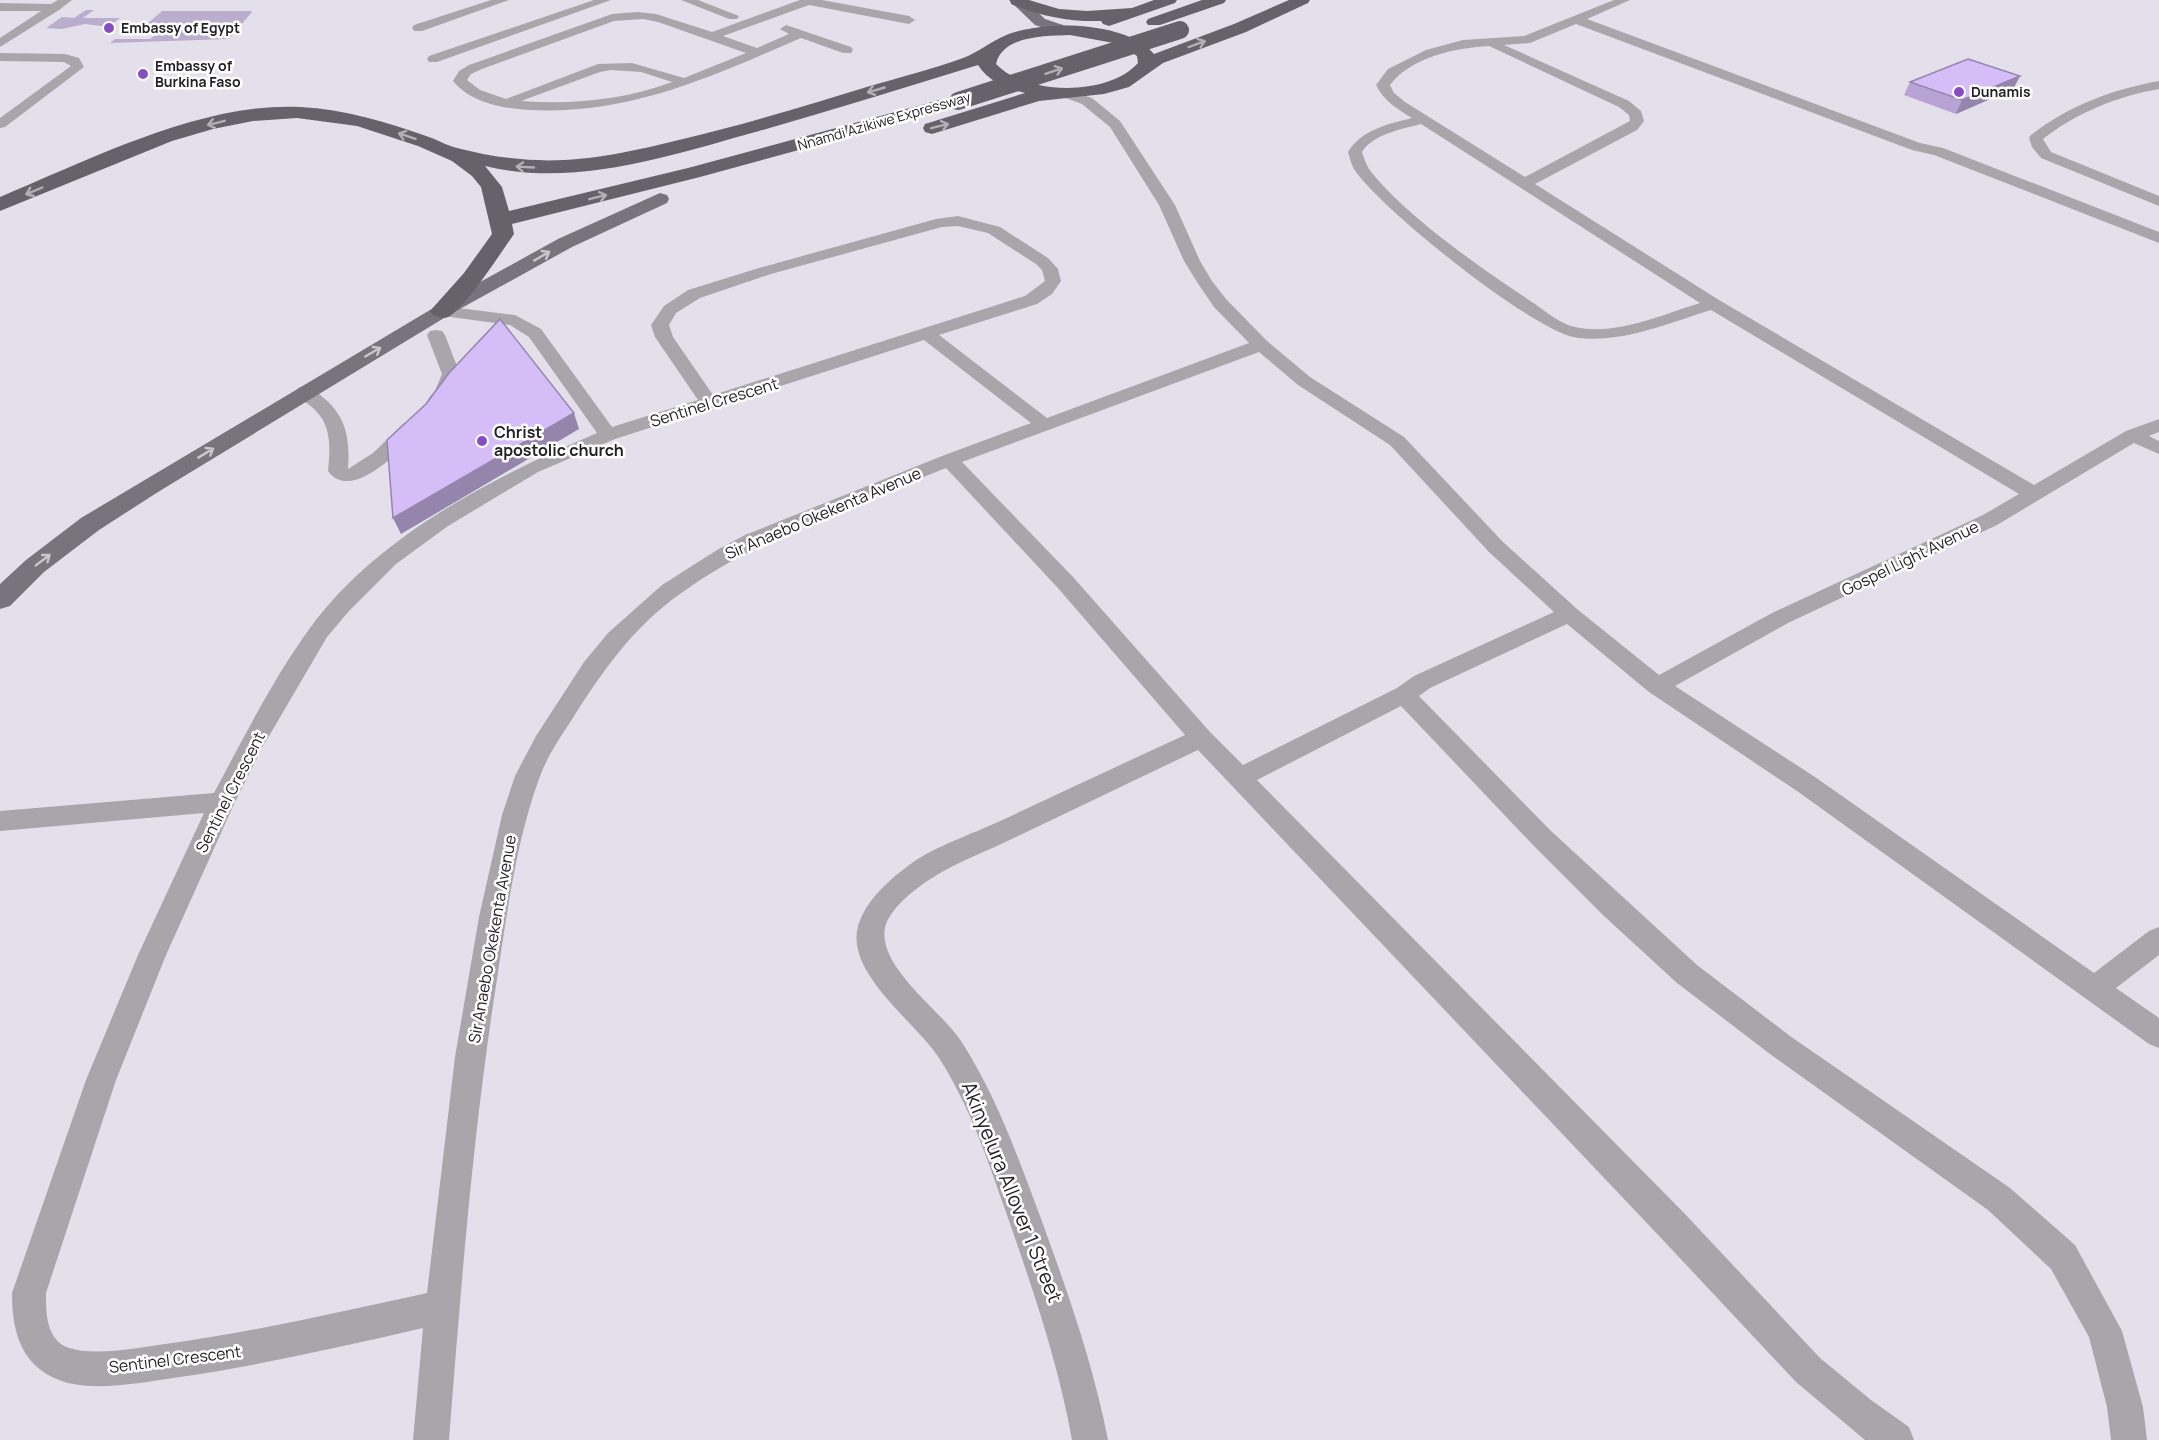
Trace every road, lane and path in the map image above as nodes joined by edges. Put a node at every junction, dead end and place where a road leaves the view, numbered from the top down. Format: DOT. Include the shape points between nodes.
graph roads {
  1 [pos="66,0"];
  2 [pos="503,0"];
  3 [pos="563,0"];
  4 [pos="605,0"];
  5 [pos="810,0"];
  6 [pos="1169,0"];
  7 [pos="1302,0"];
  8 [pos="1598,0"];
  9 [pos="1624,0"];
  10 [pos="685,3"];
  11 [pos="1610,6"];
  12 [pos="0,7"];
  13 [pos="584,7"];
  14 [pos="1221,7"];
  15 [pos="55,8"];
  16 [pos="1009,8"];
  17 [pos="465,12"];
  18 [pos="1130,12"];
  19 [pos="651,16"];
  20 [pos="733,16"];
  21 [pos="612,18"];
  22 [pos="1582,18"];
  23 [pos="909,20"];
  24 [pos="766,23"];
  25 [pos="418,28"];
  26 [pos="1067,30"];
  27 [pos="513,31"];
  28 [pos="800,34"];
  29 [pos="713,36"];
  30 [pos="1018,36"];
  31 [pos="542,43"];
  32 [pos="1489,43"];
  33 [pos="0,44"];
  34 [pos="847,50"];
  35 [pos="991,51"];
  36 [pos="756,52"];
  37 [pos="0,57"];
  38 [pos="433,58"];
  39 [pos="1144,68"];
  40 [pos="682,82"];
  41 [pos="932,82"];
  42 [pos="1121,84"];
  43 [pos="2159,85"];
  44 [pos="1059,92"];
  45 [pos="504,104"];
  46 [pos="1423,119"];
  47 [pos="0,124"];
  48 [pos="1115,124"];
  49 [pos="665,149"];
  50 [pos="450,151"];
  51 [pos="2061,162"];
  52 [pos="2015,181"];
  53 [pos="1525,183"];
  54 [pos="549,190"];
  55 [pos="660,199"];
  56 [pos="2159,201"];
  57 [pos="0,205"];
  58 [pos="498,211"];
  59 [pos="2159,238"];
  60 [pos="1713,304"];
  61 [pos="442,311"];
  62 [pos="927,334"];
  63 [pos="436,336"];
  64 [pos="1261,345"];
  65 [pos="304,392"];
  66 [pos="710,404"];
  67 [pos="1043,424"];
  68 [pos="2159,425"];
  69 [pos="608,435"];
  70 [pos="2133,435"];
  71 [pos="2159,448"];
  72 [pos="949,459"];
  73 [pos="2032,493"];
  74 [pos="0,600"];
  75 [pos="1569,614"];
  76 [pos="1657,686"];
  77 [pos="1405,694"];
  78 [pos="1201,738"];
  79 [pos="1240,778"];
  80 [pos="222,802"];
  81 [pos="0,821"];
  82 [pos="2159,939"];
  83 [pos="2095,988"];
  84 [pos="2159,1035"];
  85 [pos="442,1307"];
  86 [pos="431,1440"];
  87 [pos="1090,1440"];
  88 [pos="1896,1440"];
  89 [pos="2129,1440"];
  1 -- 15 [label="street"];
  2 -- 17 [label="street"];
  3 -- 13 [label="street"];
  4 -- 13 [label="street"];
  5 -- 23 [label="street"];
  5 -- 29 [label="street"];
  6 -- 18 [label="highway"];
  39 -- 7 [label="highway, one-way" via="1157,59"];
  8 -- 11 [label="street"];
  9 -- 11 [label="street"];
  10 -- 19 [label="street"];
  10 -- 20 [label="street"];
  11 -- 22 [label="street"];
  12 -- 15 [label="street"];
  13 -- 21 [label="street"];
  13 -- 27 [label="street"];
  14 -- 41 [label="highway, Nnamdi Azikiwe Expressway"];
  58 -- 14 [label="highway, Nnamdi Azikiwe Expressway, one-way, bridge" via="693,173 958,101 1180,30"];
  15 -- 33 [label="street"];
  16 -- 18 [label="highway" via="1093,17"];
  16 -- 26 [label="main road"];
  16 -- 30 [label="main road" via="1022,25"];
  16 -- 41 [label="highway"];
  17 -- 25 [label="street"];
  17 -- 27 [label="street"];
  18 -- 26 [label="highway" via="1096,26"];
  19 -- 21 [label="street"];
  19 -- 29 [label="street"];
  21 -- 31 [label="street"];
  22 -- 32 [label="street" via="1526,40"];
  22 -- 52 [label="street"];
  24 -- 28 [label="street"];
  26 -- 30 [label="highway"];
  26 -- 39 [label="highway" via="1107,34 1129,42 1143,52"];
  27 -- 31 [label="street"];
  27 -- 38 [label="street"];
  28 -- 34 [label="street"];
  28 -- 36 [label="street"];
  29 -- 36 [label="street"];
  30 -- 35 [label="highway, Nnamdi Azikiwe Expressway"];
  31 -- 45 [label="street" via="461,76 465,87"];
  32 -- 46 [label="street" via="1444,48 1388,76 1384,90"];
  32 -- 53 [label="street" via="1624,104 1636,114 1637,121 1632,127"];
  35 -- 41 [label="highway, Nnamdi Azikiwe Expressway"];
  35 -- 44 [label="highway" via="987,65 998,78 1023,87"];
  36 -- 40 [label="street"];
  37 -- 47 [label="street" via="65,58 75,61 78,67"];
  39 -- 42 [label="highway"];
  40 -- 45 [label="street" via="628,99 592,105"];
  40 -- 45 [label="street" via="640,66 612,66"];
  41 -- 49 [label="highway, Nnamdi Azikiwe Expressway, one-way"];
  41 -- 54 [label="highway, Nnamdi Azikiwe Expressway" via="813,125"];
  42 -- 44 [label="highway"];
  42 -- 48 [label="street" via="1108,94"];
  43 -- 51 [label="street" via="2097,102 2044,131 2036,138 2039,147"];
  44 -- 48 [label="street" via="1087,100"];
  55 -- 44 [label="highway, Nnamdi Azikiwe Expressway, one-way"];
  46 -- 53 [label="street"];
  46 -- 60 [label="street" via="1366,140 1355,153 1357,163 1421,228 1540,314 1564,329 1598,334"];
  48 -- 64 [label="street" via="1164,199 1205,282"];
  49 -- 50 [label="highway, one-way" via="575,167 540,168 488,162"];
  49 -- 54 [label="highway"];
  50 -- 57 [label="highway, one-way" via="339,116 283,112 249,116 182,131"];
  50 -- 58 [label="highway" via="488,182"];
  51 -- 52 [label="street"];
  51 -- 56 [label="street"];
  52 -- 59 [label="street"];
  53 -- 60 [label="street"];
  54 -- 58 [label="highway, Nnamdi Azikiwe Expressway"];
  61 -- 55 [label="main road, one-way" via="565,243"];
  58 -- 61 [label="highway" via="503,234 472,278"];
  60 -- 73 [label="street"];
  65 -- 61 [label="main road, one-way"];
  61 -- 69 [label="street" via="515,320 526,325"];
  62 -- 66 [label="street, Sentinel Crescent"];
  62 -- 66 [label="street, Sentinel Crescent" via="1031,300 1053,281 1050,269 994,230 958,221 918,227 694,294 670,310 660,325 664,337"];
  62 -- 67 [label="street"];
  63 -- 65 [label="street" via="451,374 442,393 418,421 365,470 354,475 344,476 338,471 340,435 335,419"];
  64 -- 67 [label="street, Sir Anaebo Okekenta Avenue"];
  64 -- 75 [label="street" via="1304,381 1397,441 1496,547"];
  74 -- 65 [label="main road, one-way" via="35,566 90,524"];
  66 -- 69 [label="street, Sentinel Crescent"];
  67 -- 72 [label="street, Sir Anaebo Okekenta Avenue"];
  68 -- 70 [label="street, Gospel Light Avenue"];
  69 -- 80 [label="street, Sentinel Crescent" via="489,491 413,540 363,583 319,632"];
  70 -- 71 [label="street"];
  70 -- 73 [label="street, Gospel Light Avenue"];
  72 -- 78 [label="street" via="1065,582"];
  72 -- 85 [label="street, Sir Anaebo Okekenta Avenue" via="752,540 670,590 616,639 592,668 545,742 527,776 515,815 492,917 470,1057"];
  73 -- 76 [label="street, Gospel Light Avenue" via="1989,520 1780,618"];
  75 -- 76 [label="street"];
  75 -- 77 [label="street" via="1422,682"];
  76 -- 83 [label="street" via="1806,784"];
  77 -- 79 [label="street"];
  77 -- 89 [label="street" via="1542,838 1687,974 1780,1045 1999,1199 2062,1257 2105,1331 2125,1407"];
  78 -- 79 [label="street"];
  78 -- 87 [label="street, Akinyelura Allover 1 Street" via="924,869 894,892 874,918 870,945 879,966 939,1033 965,1075 1004,1163 1059,1311 1081,1388"];
  79 -- 88 [label="street" via="1808,1370"];
  80 -- 81 [label="street"];
  80 -- 85 [label="street, Sentinel Crescent" via="152,955 101,1080 29,1293 34,1337 47,1354 65,1365 115,1369 236,1352"];
  82 -- 83 [label="street"];
  83 -- 84 [label="street"];
  85 -- 86 [label="street, Sir Anaebo Okekenta Avenue"];
}
